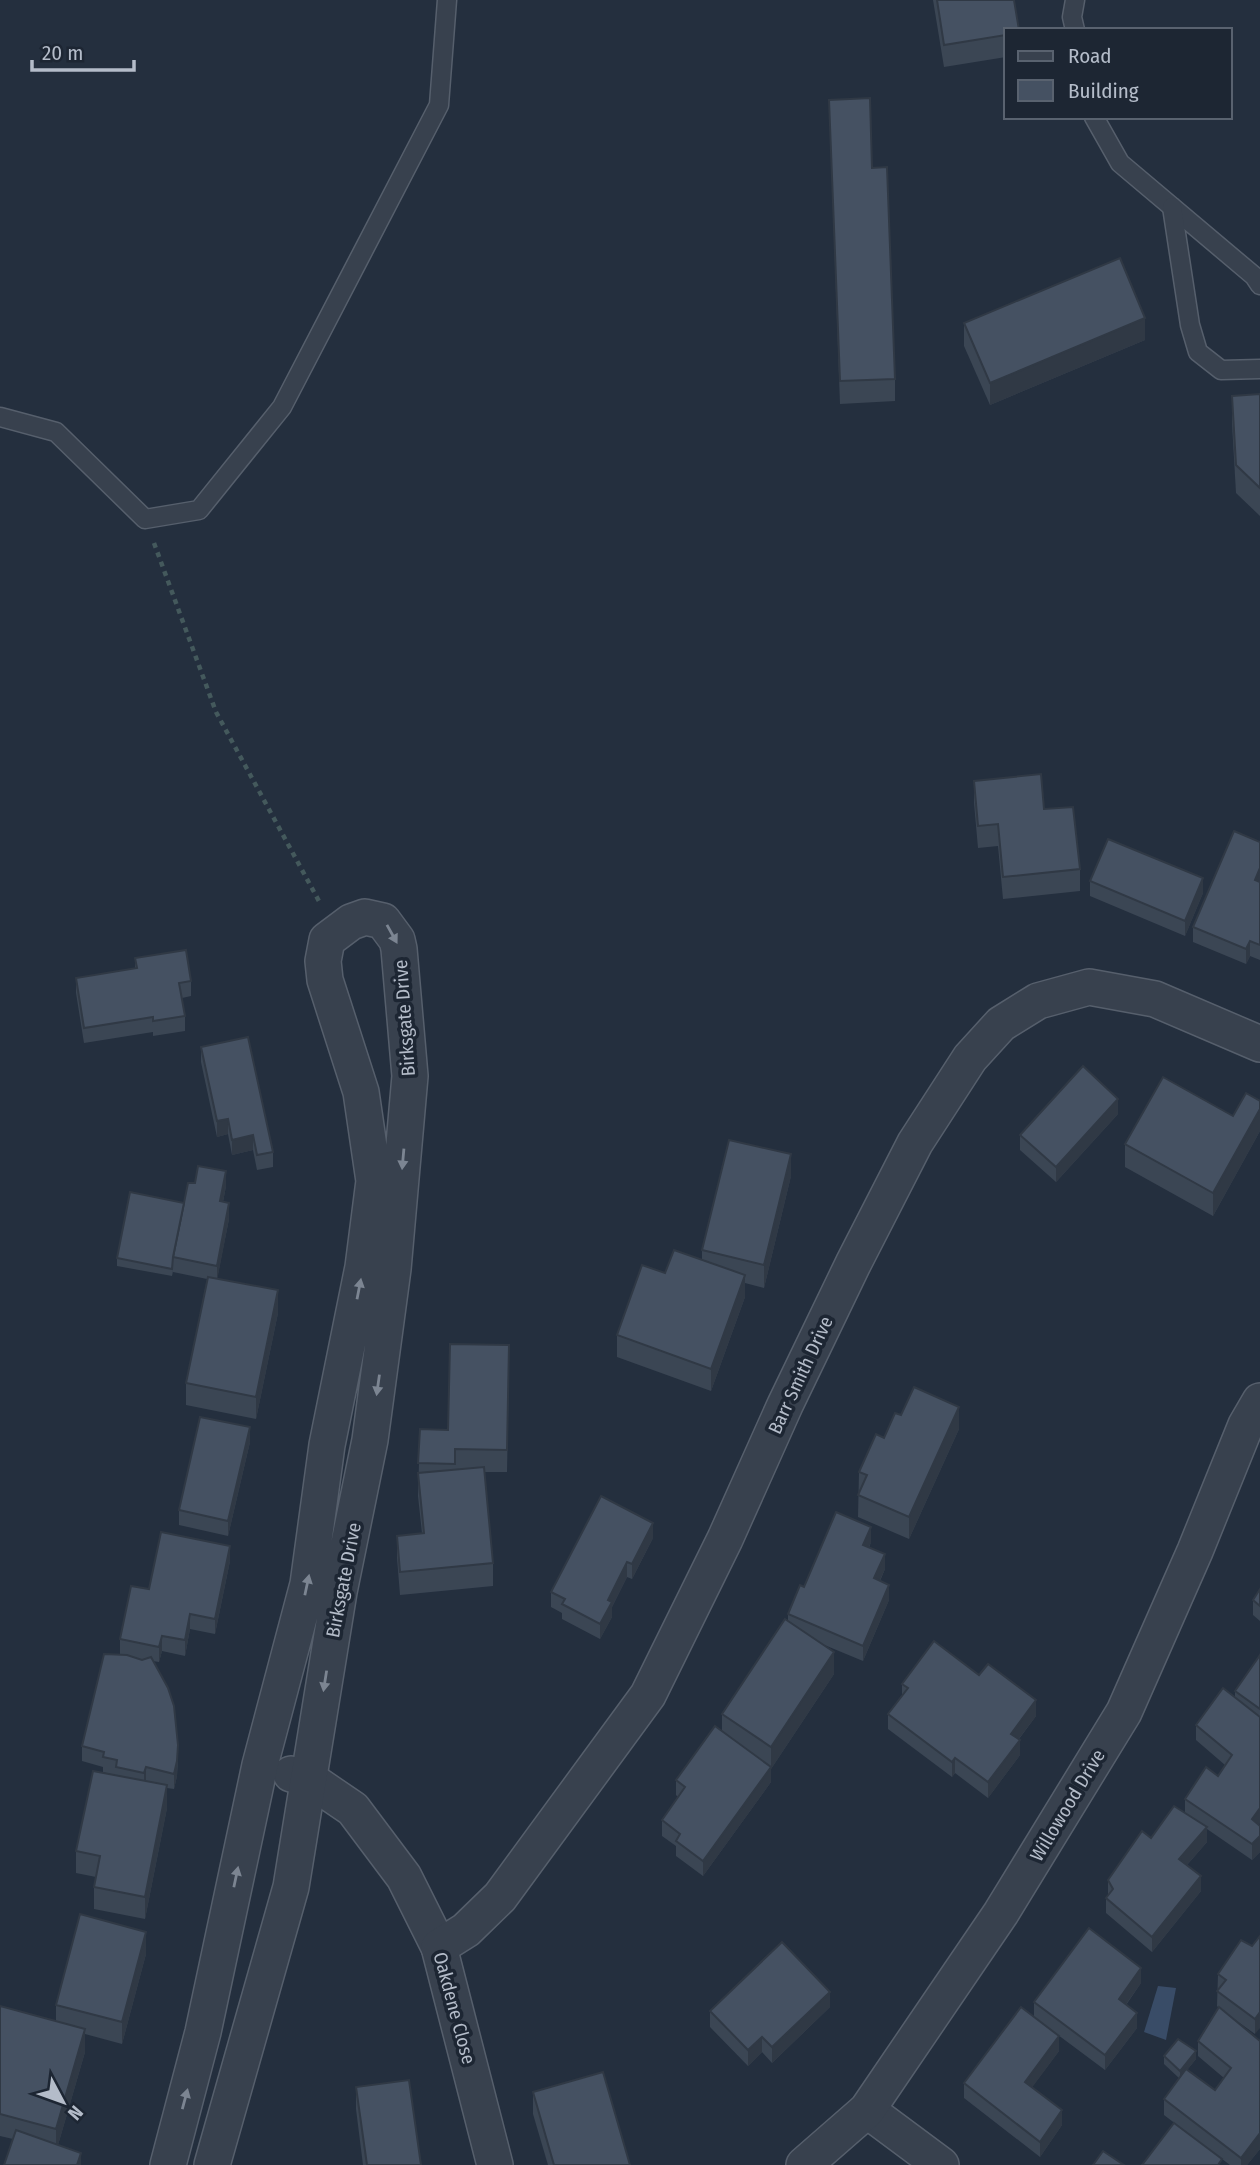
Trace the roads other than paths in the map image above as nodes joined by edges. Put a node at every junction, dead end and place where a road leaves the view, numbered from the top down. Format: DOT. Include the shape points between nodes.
graph roads {
  1 [pos="447,0"];
  2 [pos="1075,0"];
  3 [pos="1074,28"];
  4 [pos="1095,119"];
  5 [pos="1172,207"];
  6 [pos="1260,285"];
  7 [pos="1260,369"];
  8 [pos="0,417"];
  9 [pos="1260,1044"];
  10 [pos="1260,1401"];
  11 [pos="260,1765"];
  12 [pos="309,1779"];
  13 [pos="439,1947"];
  14 [pos="867,2110"];
  15 [pos="167,2165"];
  16 [pos="212,2165"];
  17 [pos="495,2165"];
  18 [pos="804,2165"];
  19 [pos="941,2165"];
  1 -- 8 [label="lane" via="439,105 282,407 199,510 145,519 56,432"];
  2 -- 3 [label="lane"];
  4 -- 5 [label="lane" via="1119,163"];
  5 -- 6 [label="lane"];
  5 -- 7 [label="lane" via="1198,352 1221,370"];
  9 -- 13 [label="street, Barr Smith Drive" via="1155,999 1089,986 1038,1001 1001,1024 970,1058 915,1143 853,1264 648,1695 500,1897 466,1930"];
  10 -- 14 [label="street, Willowood Drive" via="1124,1712 1001,1913"];
  11 -- 12 [label="street, Oakdene Close"];
  11 -- 12 [label="street, Birksgate Drive, one-way" via="308,1584 327,1445 363,1267 374,1181 361,1092 323,961 327,940 365,917 383,921 397,940 410,1076 393,1269 370,1440 339,1592"];
  15 -- 11 [label="street, Birksgate Drive, one-way" via="203,2032"];
  12 -- 13 [label="street, Oakdene Close" via="361,1818 404,1877"];
  12 -- 16 [label="street, Birksgate Drive" via="291,1887"];
  13 -- 17 [label="street, Oakdene Close"];
  14 -- 18 [label="street, Willowood Drive"];
  14 -- 19 [label="street"];
}
